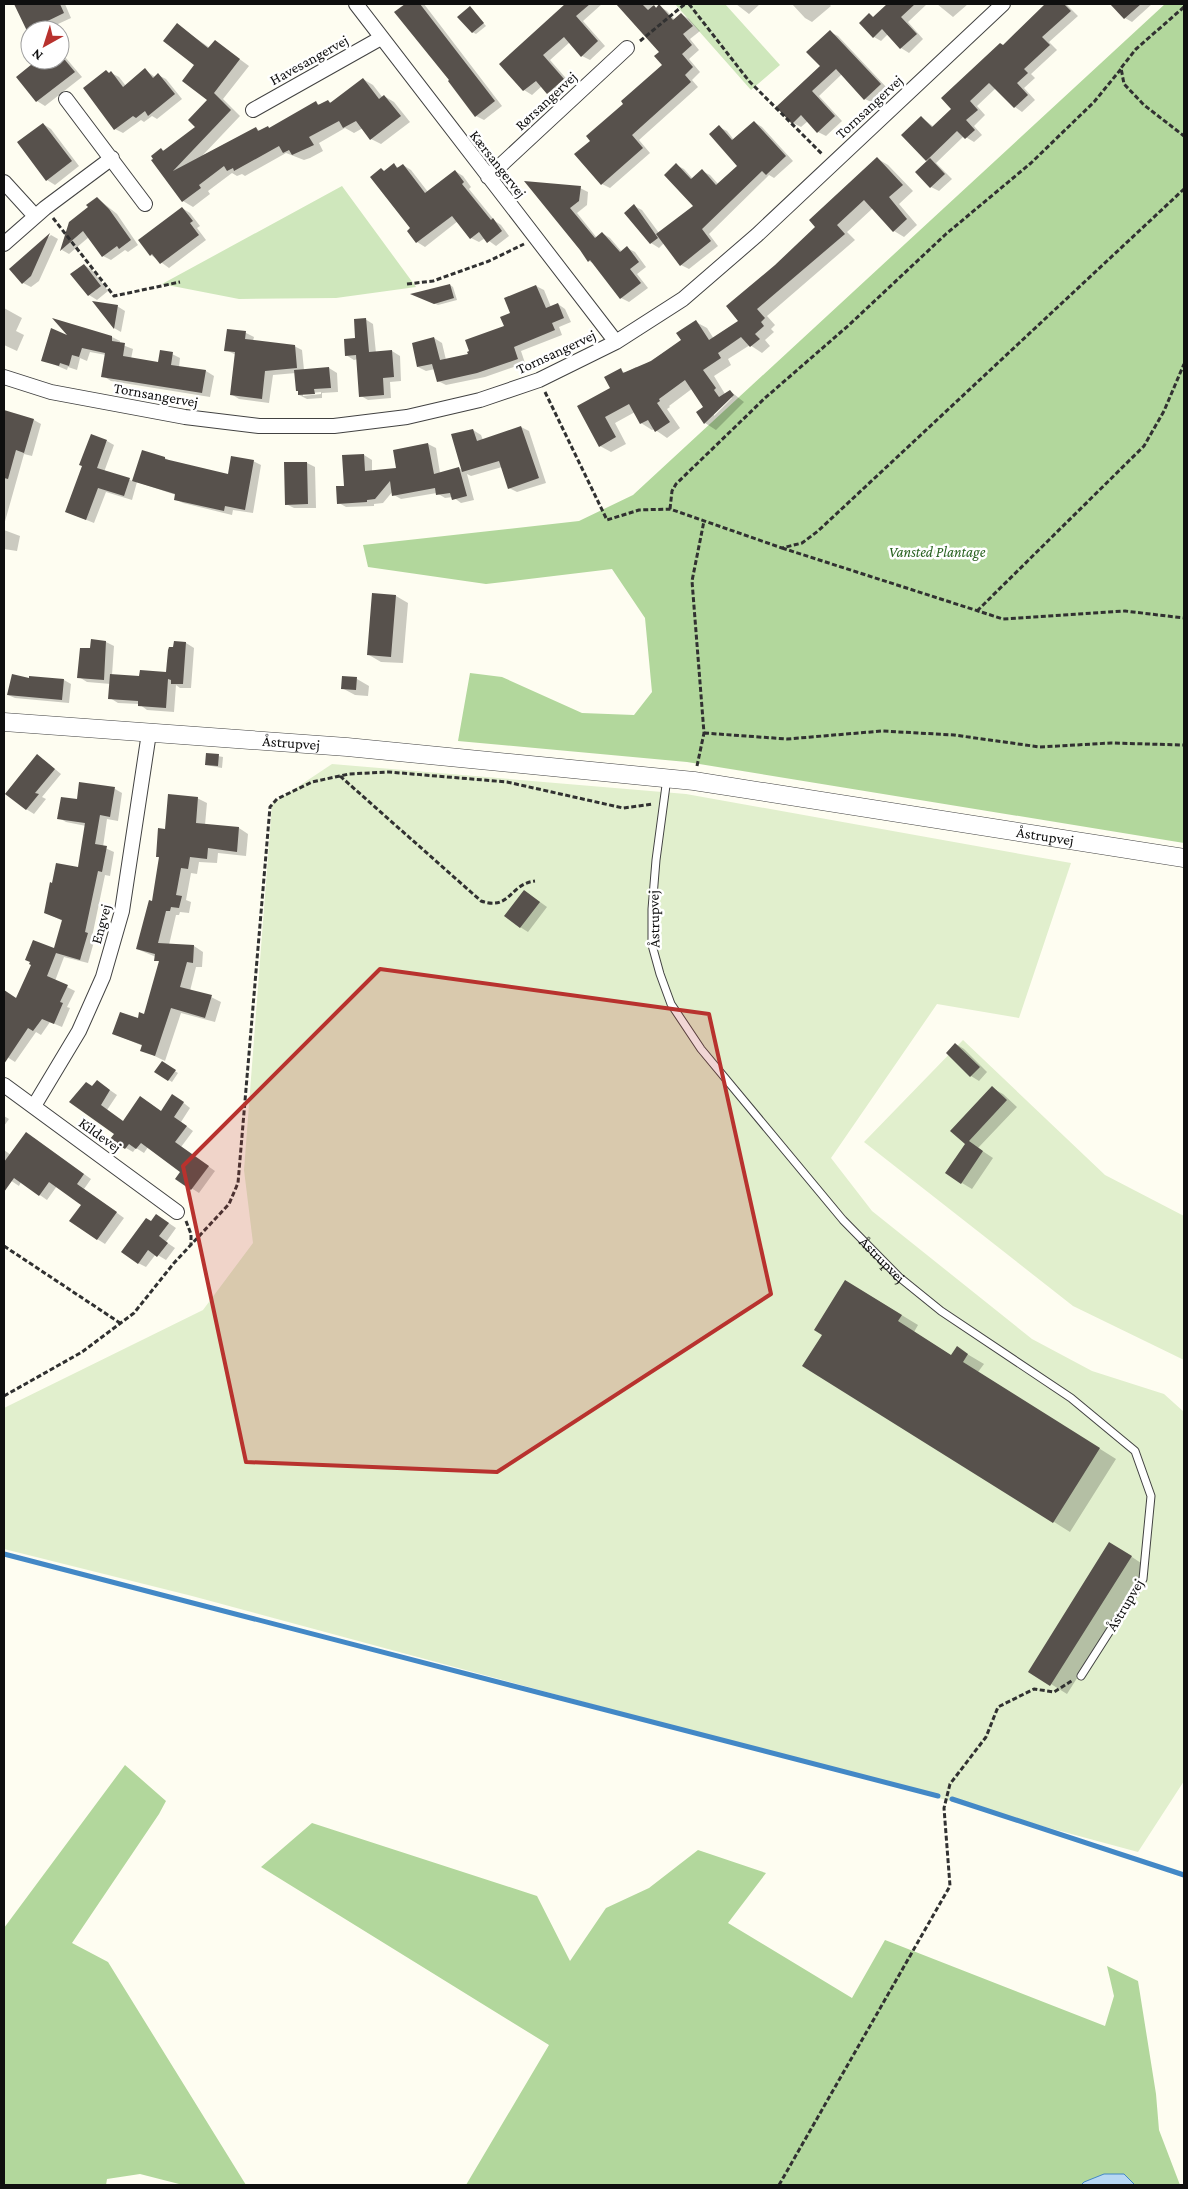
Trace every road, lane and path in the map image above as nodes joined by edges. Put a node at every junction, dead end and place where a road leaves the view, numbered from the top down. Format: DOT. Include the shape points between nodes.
graph roads {
  1 [pos="685,4"];
  2 [pos="689,4"];
  3 [pos="1003,4"];
  4 [pos="361,6"];
  5 [pos="1184,7"];
  6 [pos="382,38"];
  7 [pos="627,48"];
  8 [pos="1121,69"];
  9 [pos="66,99"];
  10 [pos="253,110"];
  11 [pos="1184,136"];
  12 [pos="112,158"];
  13 [pos="833,164"];
  14 [pos="488,178"];
  15 [pos="4,182"];
  16 [pos="1184,189"];
  17 [pos="146,204"];
  18 [pos="40,212"];
  19 [pos="535,238"];
  20 [pos="4,244"];
  21 [pos="180,282"];
  22 [pos="407,284"];
  23 [pos="616,342"];
  24 [pos="1184,364"];
  25 [pos="4,377"];
  26 [pos="539,380"];
  27 [pos="670,509"];
  28 [pos="704,521"];
  29 [pos="782,548"];
  30 [pos="977,611"];
  31 [pos="1184,618"];
  32 [pos="4,722"];
  33 [pos="149,733"];
  34 [pos="704,733"];
  35 [pos="1184,745"];
  36 [pos="340,776"];
  37 [pos="667,778"];
  38 [pos="694,780"];
  39 [pos="664,803"];
  40 [pos="1184,858"];
  41 [pos="535,881"];
  42 [pos="4,1085"];
  43 [pos="34,1106"];
  44 [pos="177,1212"];
  45 [pos="191,1244"];
  46 [pos="4,1246"];
  47 [pos="120,1324"];
  48 [pos="4,1396"];
  49 [pos="1081,1676"];
  50 [pos="779,2185"];
  1 -- 7 [label="path"];
  2 -- 13 [label="path" via="749,81"];
  3 -- 13 [label="street, Tornsangervej"];
  4 -- 6 [label="street, Kærsangervej"];
  5 -- 8 [label="path" via="1136,50"];
  6 -- 10 [label="street, Havesangervej"];
  6 -- 14 [label="street, Kærsangervej"];
  7 -- 14 [label="street, Rørsangervej"];
  8 -- 11 [label="path" via="1124,84 1144,105"];
  8 -- 27 [label="path" via="1094,102 1031,163 946,234 765,398 676,484"];
  9 -- 12 [label="street"];
  12 -- 17 [label="street"];
  12 -- 18 [label="street"];
  13 -- 23 [label="street, Tornsangervej" via="683,299"];
  14 -- 19 [label="street, Kærsangervej"];
  15 -- 18 [label="street"];
  16 -- 29 [label="path" via="818,531 802,543"];
  18 -- 20 [label="street"];
  18 -- 21 [label="path" via="114,296"];
  19 -- 22 [label="path" via="489,261 433,281"];
  19 -- 23 [label="street, Kærsangervej"];
  23 -- 26 [label="street, Tornsangervej"];
  24 -- 30 [label="path" via="1164,411 1144,446"];
  25 -- 26 [label="street, Tornsangervej" via="80,398 185,418 259,426 334,426 408,417 480,400"];
  26 -- 27 [label="path" via="606,520 639,510"];
  27 -- 28 [label="path"];
  28 -- 29 [label="path"];
  28 -- 34 [label="path" via="692,581"];
  29 -- 30 [label="path"];
  30 -- 31 [label="path" via="1003,619 1125,611"];
  32 -- 33 [label="street, Åstrupvej"];
  33 -- 37 [label="street, Åstrupvej" via="347,747"];
  33 -- 43 [label="street, Engvej" via="122,911 103,977 80,1031"];
  34 -- 35 [label="path" via="787,740 882,731 954,735 1040,747"];
  34 -- 38 [label="path"];
  36 -- 39 [label="path" via="389,772 507,782 623,808"];
  36 -- 41 [label="path" via="481,901 503,902 524,882"];
  36 -- 45 [label="path" via="312,782 277,799 270,807 238,1183 229,1204"];
  37 -- 38 [label="street, Åstrupvej"];
  37 -- 39 [label="lane, Åstrupvej"];
  38 -- 40 [label="street, Åstrupvej"];
  39 -- 49 [label="lane, Åstrupvej" via="655,870 652,945 671,1004 701,1049 843,1220 899,1278 941,1311 1071,1398 1135,1451 1151,1496 1143,1579"];
  42 -- 43 [label="street, Kildevej"];
  43 -- 44 [label="street, Kildevej"];
  44 -- 45 [label="path" via="189,1225"];
  45 -- 47 [label="path" via="134,1313"];
  46 -- 47 [label="path"];
  47 -- 48 [label="path" via="82,1352"];
  49 -- 50 [label="path" via="1054,1692 1034,1689 998,1707 986,1737 950,1784 944,1808 950,1886"];
}
